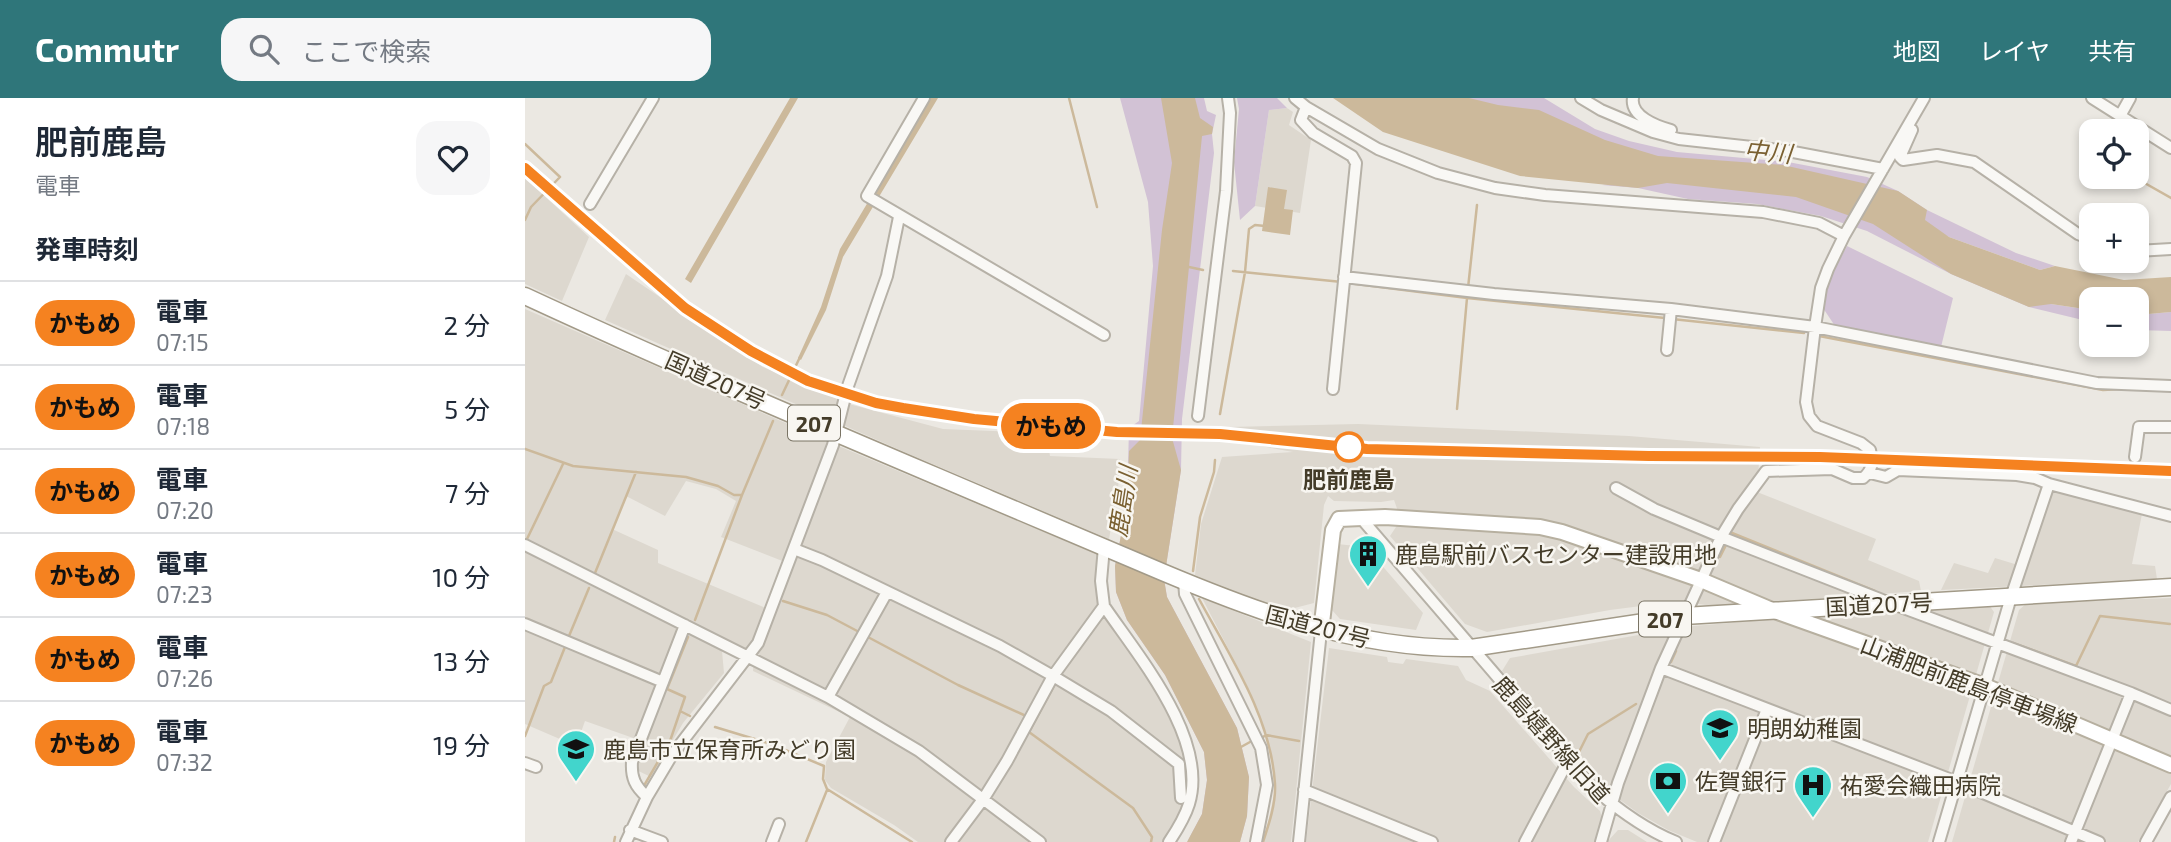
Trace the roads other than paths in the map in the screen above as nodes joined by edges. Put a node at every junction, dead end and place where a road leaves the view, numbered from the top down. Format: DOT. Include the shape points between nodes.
graph roads {
  1 [pos="653,98"];
  2 [pos="924,98"];
  3 [pos="1228,98"];
  4 [pos="1295,98"];
  5 [pos="1581,98"];
  6 [pos="1633,98"];
  7 [pos="2092,98"];
  8 [pos="2130,98"];
  9 [pos="1921,99"];
  10 [pos="1306,107"];
  11 [pos="2120,116"];
  12 [pos="1911,121"];
  13 [pos="1696,140"];
  14 [pos="2171,148"];
  15 [pos="1881,172"];
  16 [pos="590,204"];
  17 [pos="899,217"];
  18 [pos="1846,233"];
  19 [pos="2079,234"];
  20 [pos="2171,249"];
  21 [pos="2149,250"];
  22 [pos="1344,277"];
  23 [pos="525,296"];
  24 [pos="1671,309"];
  25 [pos="1815,327"];
  26 [pos="1104,335"];
  27 [pos="1667,350"];
  28 [pos="848,386"];
  29 [pos="2171,386"];
  30 [pos="1333,389"];
  31 [pos="844,401"];
  32 [pos="1198,416"];
  33 [pos="2171,427"];
  34 [pos="835,433"];
  35 [pos="2135,457"];
  36 [pos="1870,472"];
  37 [pos="2049,484"];
  38 [pos="1616,488"];
  39 [pos="2171,516"];
  40 [pos="1360,517"];
  41 [pos="1721,537"];
  42 [pos="526,547"];
  43 [pos="1104,547"];
  44 [pos="793,549"];
  45 [pos="1178,579"];
  46 [pos="1701,580"];
  47 [pos="2171,587"];
  48 [pos="887,592"];
  49 [pos="2011,597"];
  50 [pos="1890,603"];
  51 [pos="1104,606"];
  52 [pos="1772,610"];
  53 [pos="1684,616"];
  54 [pos="525,624"];
  55 [pos="685,625"];
  56 [pos="1321,631"];
  57 [pos="1997,644"];
  58 [pos="1471,648"];
  59 [pos="748,657"];
  60 [pos="1661,668"];
  61 [pos="1053,676"];
  62 [pos="663,682"];
  63 [pos="1985,686"];
  64 [pos="2131,692"];
  65 [pos="828,697"];
  66 [pos="1767,709"];
  67 [pos="2171,710"];
  68 [pos="2112,740"];
  69 [pos="1568,761"];
  70 [pos="2171,765"];
  71 [pos="1957,782"];
  72 [pos="1304,790"];
  73 [pos="647,797"];
  74 [pos="1181,797"];
  75 [pos="2171,797"];
  76 [pos="984,798"];
  77 [pos="1613,806"];
  78 [pos="779,824"];
  79 [pos="630,830"];
  80 [pos="2073,837"];
  81 [pos="1033,840"];
  82 [pos="1301,841"];
  83 [pos="626,842"];
  84 [pos="662,842"];
  85 [pos="772,842"];
  86 [pos="951,842"];
  87 [pos="1169,842"];
  88 [pos="1256,842"];
  89 [pos="1432,842"];
  90 [pos="1525,842"];
  91 [pos="1601,842"];
  92 [pos="1676,842"];
  93 [pos="1714,842"];
  94 [pos="1939,842"];
  95 [pos="2099,842"];
  96 [pos="2146,842"];
  1 -- 16 [label="street"];
  2 -- 17 [label="street" via="867,196"];
  3 -- 32 [label="street" via="1226,191"];
  4 -- 10 [label="street"];
  5 -- 13 [label="street" via="1653,132"];
  6 -- 13 [label="street" via="1635,113"];
  7 -- 11 [label="street"];
  8 -- 11 [label="street"];
  9 -- 12 [label="street"];
  10 -- 18 [label="street" via="1378,149 1438,173 1495,188 1763,212"];
  10 -- 22 [label="street" via="1301,120 1356,163"];
  11 -- 14 [label="street"];
  12 -- 15 [label="street"];
  12 -- 19 [label="street" via="1913,128 1900,157 1903,160 1937,155 1974,162"];
  13 -- 15 [label="street" via="1788,151"];
  15 -- 18 [label="street"];
  17 -- 26 [label="street"];
  17 -- 28 [label="street" via="887,276"];
  18 -- 25 [label="street" via="1821,288"];
  20 -- 21 [label="street"];
  22 -- 24 [label="street"];
  22 -- 30 [label="street"];
  23 -- 34 [label="highway, 国道207号 / 207"];
  24 -- 25 [label="street"];
  24 -- 27 [label="street"];
  25 -- 29 [label="street" via="2097,383"];
  25 -- 36 [label="street" via="1806,402 1809,416 1817,426 1870,450"];
  31 -- 34 [label="street"];
  33 -- 35 [label="street" via="2139,427"];
  34 -- 43 [label="highway, 国道207号 / 207"];
  34 -- 44 [label="street"];
  36 -- 37 [label="street" via="1886,477 1898,470 2017,475"];
  36 -- 41 [label="street" via="1853,478 1832,469 1766,471"];
  37 -- 39 [label="street"];
  37 -- 49 [label="street"];
  38 -- 41 [label="street"];
  40 -- 46 [label="main road, 山浦肥前鹿島停車場線" via="1540,527"];
  40 -- 56 [label="main road" via="1339,519 1333,530"];
  40 -- 58 [label="street, 鹿島嬉野線旧道"];
  41 -- 46 [label="street"];
  41 -- 50 [label="street"];
  42 -- 55 [label="street"];
  43 -- 45 [label="highway, 国道207号 / 207"];
  43 -- 51 [label="street"];
  44 -- 48 [label="street"];
  44 -- 59 [label="street" via="758,643"];
  45 -- 56 [label="highway, 国道207号 / 207"];
  45 -- 88 [label="street" via="1261,748 1267,785"];
  46 -- 52 [label="main road, 山浦肥前鹿島停車場線"];
  46 -- 53 [label="street"];
  47 -- 49 [label="highway, 国道207号 / 207"];
  48 -- 61 [label="street"];
  48 -- 65 [label="street"];
  49 -- 50 [label="highway, 国道207号 / 207"];
  49 -- 57 [label="street"];
  50 -- 52 [label="highway, 国道207号 / 207"];
  50 -- 57 [label="street"];
  51 -- 61 [label="street"];
  51 -- 87 [label="street" via="1162,691 1184,736 1192,782 1189,803"];
  52 -- 53 [label="highway, 国道207号 / 207"];
  52 -- 63 [label="main road, 山浦肥前鹿島停車場線"];
  53 -- 58 [label="highway, 国道207号 / 207"];
  53 -- 60 [label="street"];
  54 -- 62 [label="street"];
  55 -- 59 [label="street"];
  55 -- 62 [label="street"];
  56 -- 58 [label="highway, 国道207号 / 207" via="1415,646"];
  56 -- 72 [label="street"];
  57 -- 63 [label="street"];
  57 -- 64 [label="street"];
  58 -- 69 [label="street, 鹿島嬉野線旧道"];
  59 -- 65 [label="street"];
  59 -- 73 [label="street" via="695,724"];
  60 -- 66 [label="street"];
  60 -- 77 [label="street"];
  61 -- 74 [label="street" via="1111,712 1179,764"];
  61 -- 76 [label="street"];
  62 -- 73 [label="street" via="632,762 636,787"];
  63 -- 68 [label="main road, 山浦肥前鹿島停車場線"];
  63 -- 71 [label="street"];
  64 -- 67 [label="street"];
  64 -- 68 [label="street"];
  65 -- 76 [label="street" via="919,751"];
  66 -- 71 [label="street"];
  66 -- 93 [label="street"];
  68 -- 70 [label="main road, 山浦肥前鹿島停車場線"];
  68 -- 80 [label="street"];
  69 -- 77 [label="street, 鹿島嬉野線旧道"];
  69 -- 90 [label="street"];
  71 -- 80 [label="street"];
  71 -- 94 [label="street"];
  72 -- 82 [label="street"];
  72 -- 89 [label="street"];
  73 -- 79 [label="street"];
  75 -- 96 [label="street"];
  76 -- 81 [label="street"];
  76 -- 86 [label="street"];
  77 -- 91 [label="street"];
  77 -- 92 [label="street, 鹿島嬉野線旧道"];
  78 -- 85 [label="street"];
  79 -- 83 [label="street"];
  79 -- 84 [label="street"];
  80 -- 95 [label="street"];
}
